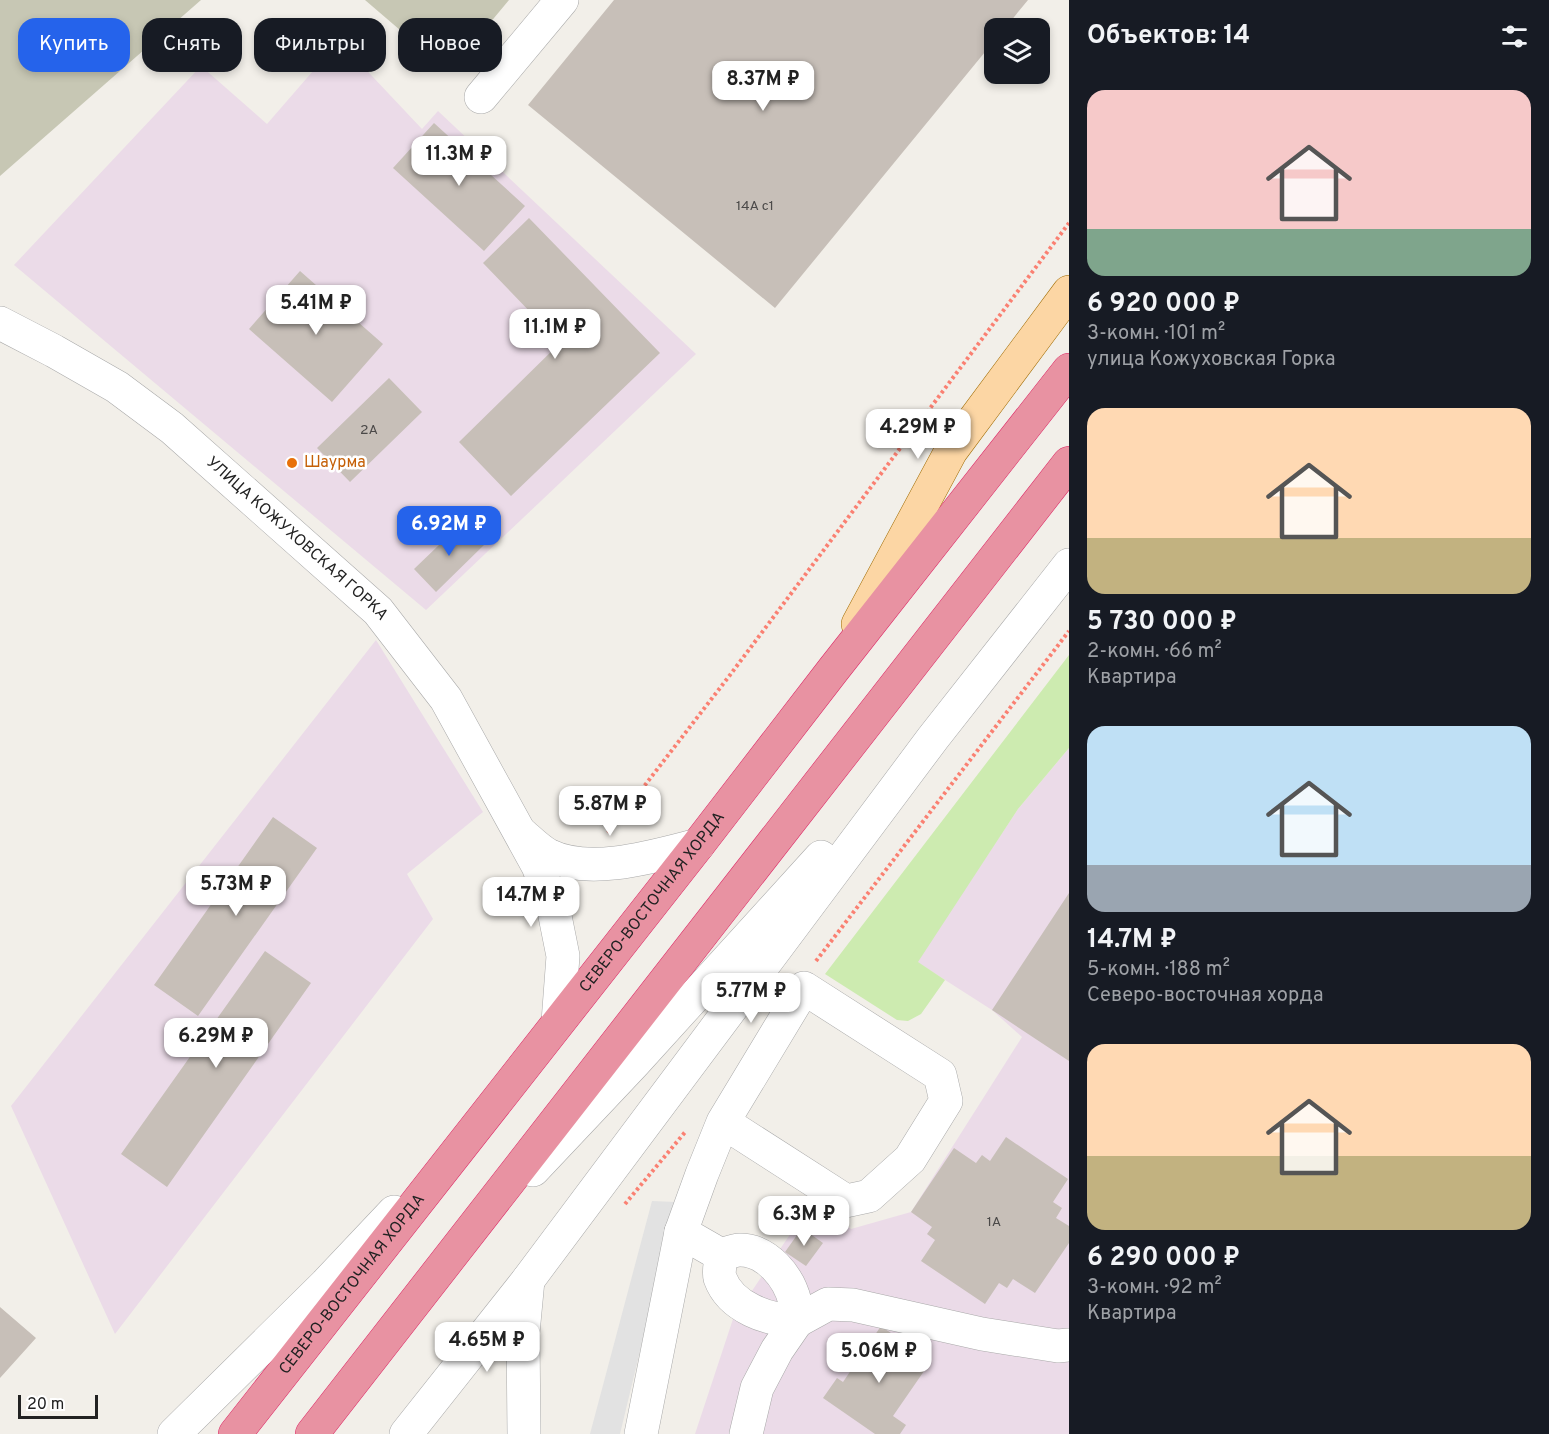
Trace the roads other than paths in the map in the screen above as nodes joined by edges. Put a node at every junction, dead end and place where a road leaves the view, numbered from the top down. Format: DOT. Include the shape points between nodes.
graph roads {
  1 [pos="562,0"];
  2 [pos="481,98"];
  3 [pos="1069,292"];
  4 [pos="0,323"];
  5 [pos="1069,370"];
  6 [pos="1069,463"];
  7 [pos="1069,565"];
  8 [pos="833,670"];
  9 [pos="933,738"];
  10 [pos="517,830"];
  11 [pos="698,845"];
  12 [pos="558,1022"];
  13 [pos="480,1122"];
  14 [pos="723,1122"];
  15 [pos="681,1232"];
  16 [pos="721,1255"];
  17 [pos="432,1279"];
  18 [pos="528,1281"];
  19 [pos="797,1321"];
  20 [pos="1069,1345"];
  21 [pos="174,1434"];
  22 [pos="235,1434"];
  23 [pos="312,1434"];
  24 [pos="406,1434"];
  25 [pos="524,1434"];
  26 [pos="641,1434"];
  27 [pos="746,1434"];
  1 -- 2 [label="street"];
  3 -- 8 [label="main road" via="951,452"];
  4 -- 10 [label="street, УЛИЦА КОЖУХОВСКАЯ ГОРКА" via="117,387 172,428 378,611 446,699"];
  5 -- 8 [label="highway, СЕВЕРО-ВОСТОЧНАЯ ХОРДА"];
  6 -- 17 [label="highway"];
  7 -- 9 [label="street"];
  8 -- 11 [label="highway, СЕВЕРО-ВОСТОЧНАЯ ХОРДА"];
  9 -- 17 [label="street"];
  9 -- 18 [label="street"];
  10 -- 11 [label="street" via="548,855 584,864 636,861"];
  10 -- 12 [label="street, УЛИЦА КОЖУХОВСКАЯ ГОРКА" via="538,866 553,906 563,956"];
  11 -- 12 [label="highway, СЕВЕРО-ВОСТОЧНАЯ ХОРДА"];
  12 -- 13 [label="highway, СЕВЕРО-ВОСТОЧНАЯ ХОРДА"];
  13 -- 21 [label="street" via="326,1284"];
  13 -- 22 [label="highway, СЕВЕРО-ВОСТОЧНАЯ ХОРДА"];
  14 -- 14 [label="street" via="804,988 940,1076 946,1101 910,1160 869,1196 846,1201"];
  14 -- 15 [label="street"];
  15 -- 16 [label="street"];
  15 -- 26 [label="street"];
  16 -- 19 [label="street" via="719,1276 729,1294 742,1305 767,1316"];
  16 -- 19 [label="street" via="738,1250 756,1252 772,1263 790,1287"];
  17 -- 23 [label="highway"];
  18 -- 24 [label="street"];
  18 -- 25 [label="street" via="523,1333"];
  19 -- 20 [label="street" via="828,1304 853,1305 982,1334"];
  19 -- 27 [label="street" via="757,1388"];
}
